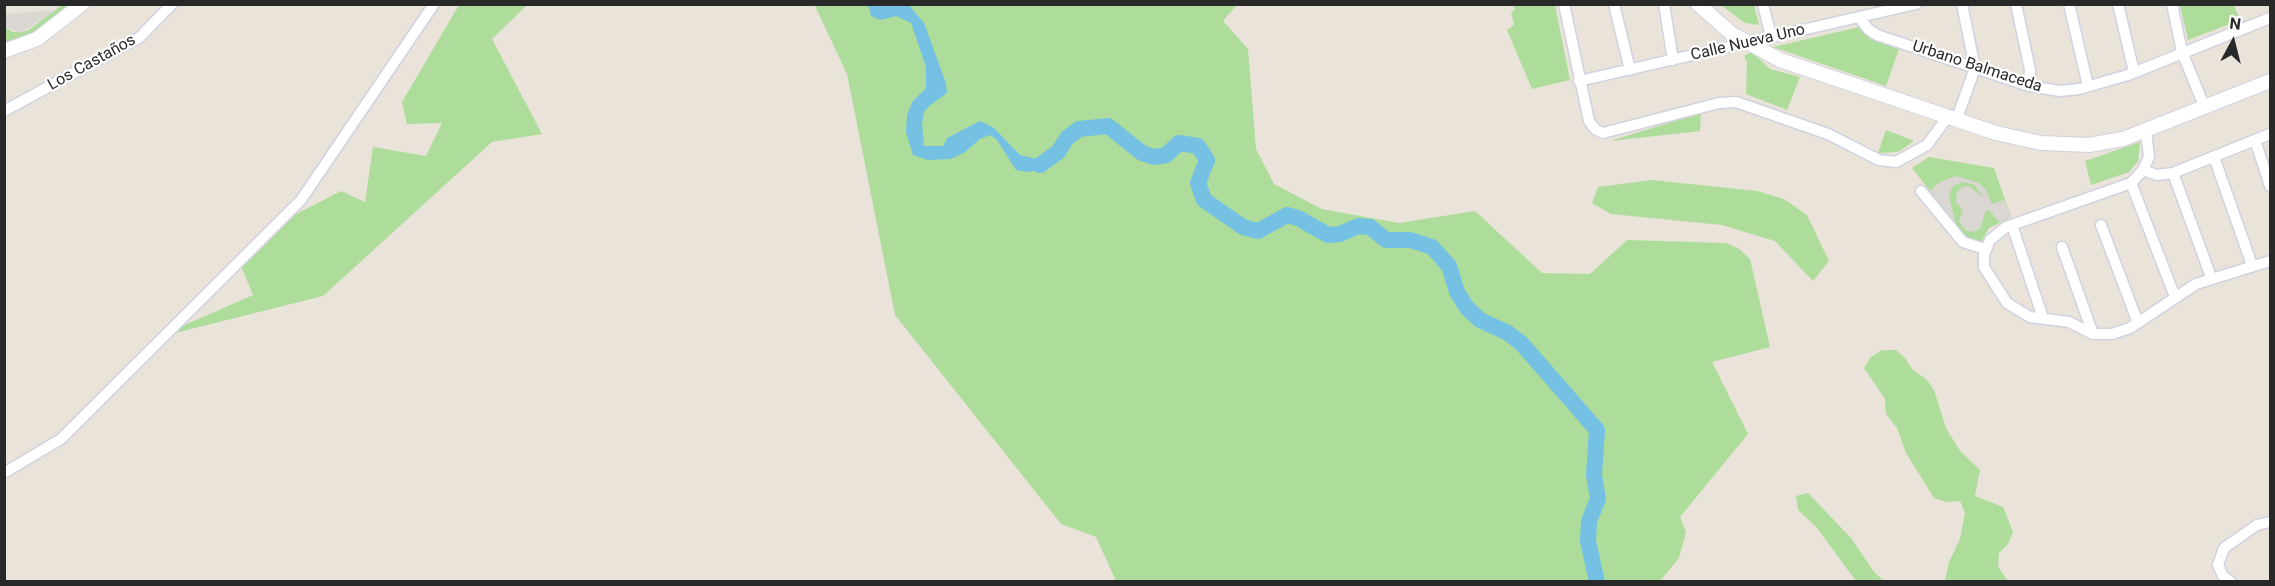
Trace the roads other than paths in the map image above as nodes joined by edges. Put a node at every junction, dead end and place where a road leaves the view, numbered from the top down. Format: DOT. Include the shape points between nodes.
graph roads {
  1 [pos="82,4"];
  2 [pos="172,4"];
  3 [pos="434,4"];
  4 [pos="1564,4"];
  5 [pos="1614,4"];
  6 [pos="1664,4"];
  7 [pos="1698,4"];
  8 [pos="1763,4"];
  9 [pos="1916,4"];
  10 [pos="1962,4"];
  11 [pos="2016,4"];
  12 [pos="2068,4"];
  13 [pos="2118,4"];
  14 [pos="2172,4"];
  15 [pos="1859,17"];
  16 [pos="2271,18"];
  17 [pos="1771,38"];
  18 [pos="1746,43"];
  19 [pos="4,51"];
  20 [pos="2182,52"];
  21 [pos="1673,60"];
  22 [pos="1975,68"];
  23 [pos="1630,70"];
  24 [pos="2134,72"];
  25 [pos="1579,81"];
  26 [pos="2271,81"];
  27 [pos="2029,86"];
  28 [pos="2088,86"];
  29 [pos="2205,108"];
  30 [pos="4,111"];
  31 [pos="1953,117"];
  32 [pos="2146,131"];
  33 [pos="2271,134"];
  34 [pos="2255,140"];
  35 [pos="2214,157"];
  36 [pos="2143,170"];
  37 [pos="2173,173"];
  38 [pos="2131,183"];
  39 [pos="2271,186"];
  40 [pos="1921,191"];
  41 [pos="2012,225"];
  42 [pos="2101,225"];
  43 [pos="2062,247"];
  44 [pos="1985,249"];
  45 [pos="2271,261"];
  46 [pos="2252,265"];
  47 [pos="2211,277"];
  48 [pos="2175,297"];
  49 [pos="2043,318"];
  50 [pos="2138,323"];
  51 [pos="2093,334"];
  52 [pos="4,473"];
  53 [pos="2271,522"];
  54 [pos="2231,582"];
  1 -- 19 [label="street" via="37,39"];
  2 -- 30 [label="street, Los Castaños" via="140,37"];
  3 -- 52 [label="street" via="301,200 61,439"];
  4 -- 25 [label="street"];
  5 -- 23 [label="street"];
  6 -- 21 [label="street"];
  7 -- 18 [label="street"];
  8 -- 17 [label="street"];
  9 -- 15 [label="street, Calle Nueva Uno"];
  10 -- 22 [label="street"];
  11 -- 27 [label="street" via="2030,70"];
  12 -- 28 [label="street"];
  13 -- 24 [label="street"];
  14 -- 20 [label="street"];
  15 -- 17 [label="street, Calle Nueva Uno"];
  15 -- 22 [label="street, Urbano Balmaceda" via="1877,35"];
  16 -- 20 [label="street, Urbano Balmaceda"];
  17 -- 18 [label="street, Calle Nueva Uno"];
  18 -- 21 [label="street, Calle Nueva Uno"];
  18 -- 31 [label="street" via="1793,64"];
  20 -- 24 [label="street, Urbano Balmaceda"];
  20 -- 29 [label="street"];
  21 -- 23 [label="street, Calle Nueva Uno"];
  22 -- 27 [label="street, Urbano Balmaceda"];
  22 -- 31 [label="street"];
  23 -- 25 [label="street, Calle Nueva Uno"];
  24 -- 28 [label="street, Urbano Balmaceda"];
  25 -- 31 [label="street" via="1589,121 1603,133 1736,102 1828,134 1884,162 1902,160 1920,150"];
  26 -- 29 [label="street"];
  27 -- 28 [label="street, Urbano Balmaceda" via="2060,91"];
  29 -- 32 [label="street"];
  31 -- 32 [label="street" via="2011,137 2056,145 2106,143"];
  32 -- 36 [label="street" via="2150,151"];
  33 -- 34 [label="street"];
  34 -- 35 [label="street"];
  34 -- 39 [label="street"];
  35 -- 37 [label="street"];
  35 -- 46 [label="street"];
  36 -- 37 [label="street" via="2157,175"];
  36 -- 38 [label="street"];
  37 -- 47 [label="street"];
  38 -- 41 [label="street"];
  38 -- 48 [label="street"];
  40 -- 44 [label="street" via="1963,242"];
  41 -- 44 [label="street" via="1997,232"];
  41 -- 49 [label="street"];
  42 -- 50 [label="street"];
  43 -- 51 [label="street"];
  44 -- 49 [label="street" via="1984,267 2007,303 2023,315"];
  45 -- 46 [label="street"];
  46 -- 47 [label="street"];
  47 -- 48 [label="street"];
  48 -- 50 [label="street"];
  49 -- 51 [label="street" via="2069,322"];
  50 -- 51 [label="street" via="2121,332"];
  53 -- 54 [label="street" via="2257,525 2224,548 2219,569"];
}
